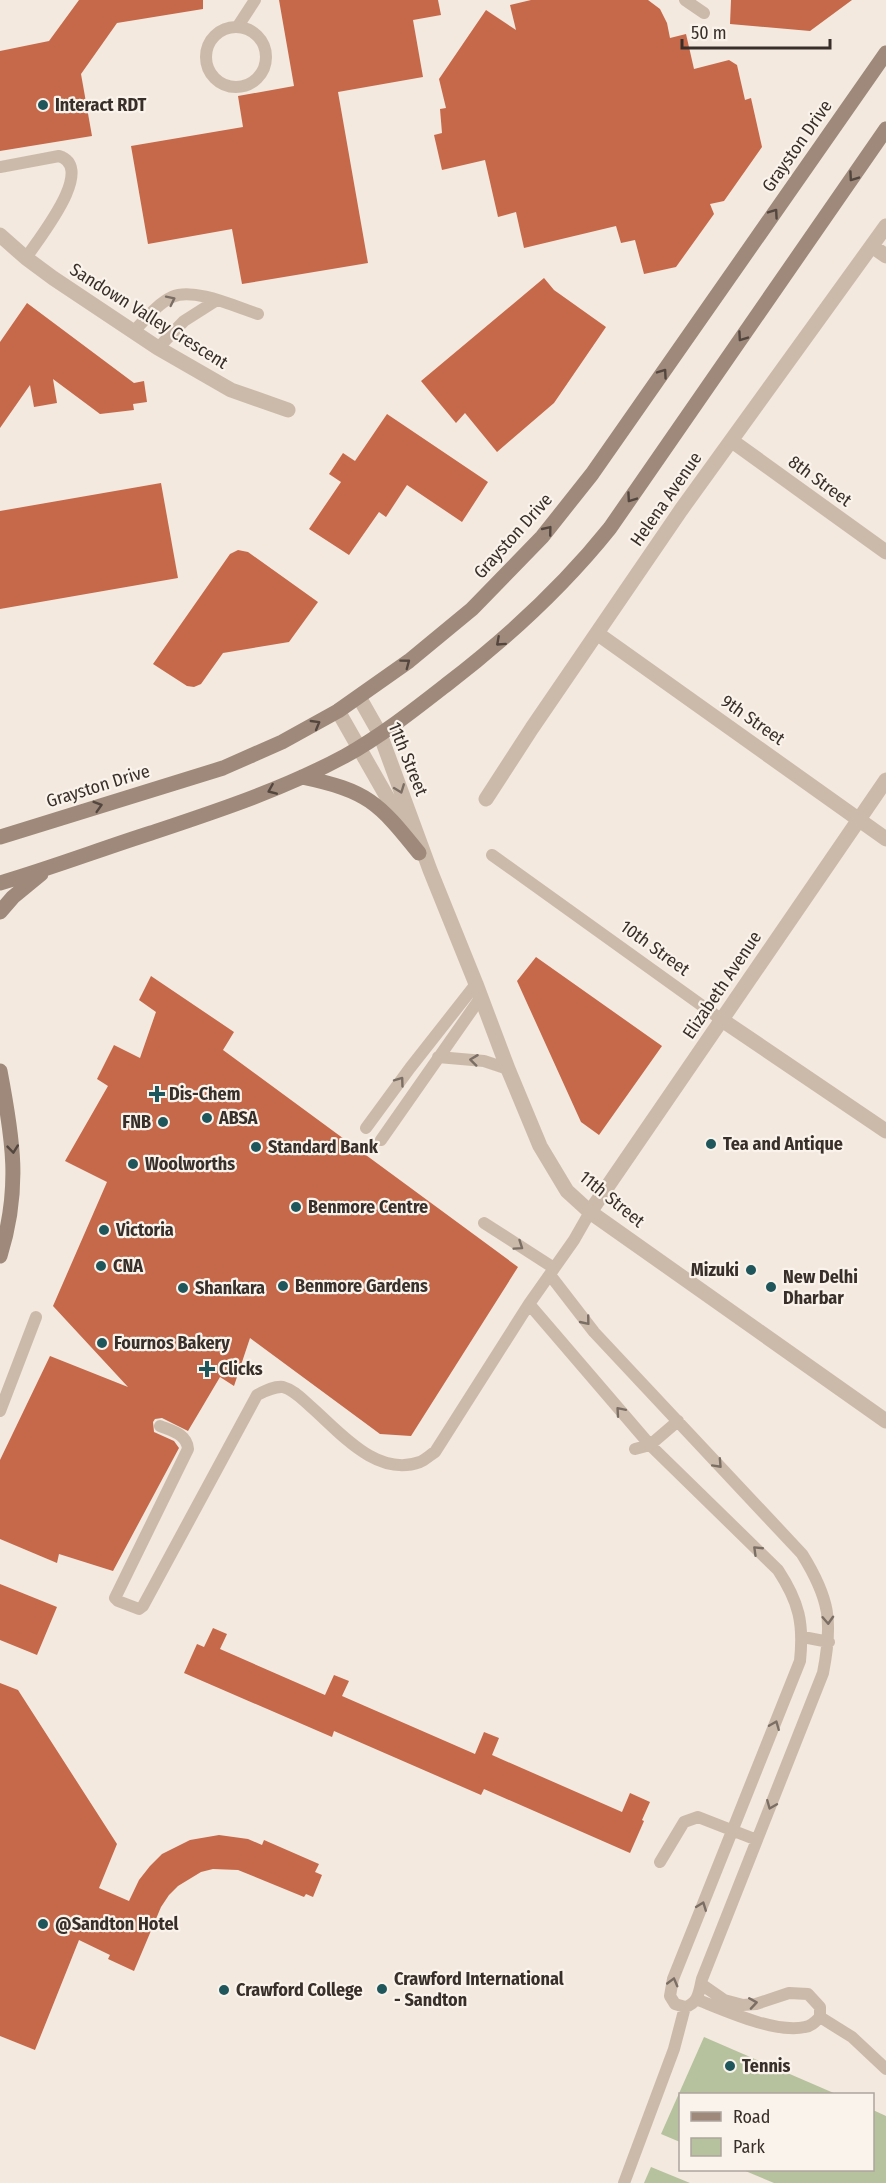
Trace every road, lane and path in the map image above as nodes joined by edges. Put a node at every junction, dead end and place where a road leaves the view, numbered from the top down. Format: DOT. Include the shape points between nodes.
graph roads {
  1 [pos="255,0"];
  2 [pos="685,0"];
  3 [pos="704,13"];
  4 [pos="238,26"];
  5 [pos="886,53"];
  6 [pos="886,129"];
  7 [pos="0,167"];
  8 [pos="886,226"];
  9 [pos="0,235"];
  10 [pos="872,246"];
  11 [pos="886,256"];
  12 [pos="26,258"];
  13 [pos="217,300"];
  14 [pos="258,314"];
  15 [pos="134,331"];
  16 [pos="158,348"];
  17 [pos="288,410"];
  18 [pos="732,441"];
  19 [pos="886,552"];
  20 [pos="597,634"];
  21 [pos="358,698"];
  22 [pos="338,711"];
  23 [pos="380,734"];
  24 [pos="358,749"];
  25 [pos="302,777"];
  26 [pos="886,780"];
  27 [pos="486,799"];
  28 [pos="858,819"];
  29 [pos="42,823"];
  30 [pos="0,825"];
  31 [pos="0,837"];
  32 [pos="886,839"];
  33 [pos="419,853"];
  34 [pos="492,855"];
  35 [pos="48,869"];
  36 [pos="430,870"];
  37 [pos="0,883"];
  38 [pos="0,912"];
  39 [pos="479,990"];
  40 [pos="722,1020"];
  41 [pos="438,1057"];
  42 [pos="508,1069"];
  43 [pos="0,1071"];
  44 [pos="366,1128"];
  45 [pos="886,1131"];
  46 [pos="381,1140"];
  47 [pos="590,1212"];
  48 [pos="484,1223"];
  49 [pos="0,1256"];
  50 [pos="552,1272"];
  51 [pos="529,1304"];
  52 [pos="36,1317"];
  53 [pos="0,1411"];
  54 [pos="678,1421"];
  55 [pos="886,1421"];
  56 [pos="160,1426"];
  57 [pos="650,1445"];
  58 [pos="635,1449"];
  59 [pos="803,1637"];
  60 [pos="829,1642"];
  61 [pos="732,1829"];
  62 [pos="757,1839"];
  63 [pos="660,1862"];
  64 [pos="701,1984"];
  65 [pos="696,1999"];
  66 [pos="686,2007"];
  67 [pos="820,2017"];
  68 [pos="886,2068"];
  69 [pos="624,2183"];
  1 -- 4 [label="lane"];
  2 -- 3 [label="lane"];
  4 -- 4 [label="lane" via="248,28 263,41 267,61 258,79 240,87 220,83 207,68 206,58 211,39 228,27"];
  21 -- 5 [label="main road, Grayston Drive, one-way" via="450,628 542,537 592,474"];
  6 -- 23 [label="main road, one-way" via="595,546 497,645"];
  7 -- 12 [label="lane" via="59,156 72,165 72,181 66,195"];
  8 -- 10 [label="street, Helena Avenue"];
  9 -- 12 [label="street, Sandown Valley Crescent"];
  10 -- 11 [label="street"];
  10 -- 18 [label="street, Helena Avenue"];
  12 -- 15 [label="street, Sandown Valley Crescent"];
  13 -- 14 [label="lane"];
  15 -- 13 [label="lane, one-way" via="173,296 190,293"];
  13 -- 16 [label="lane" via="184,321"];
  15 -- 16 [label="street, Sandown Valley Crescent"];
  16 -- 17 [label="street, Sandown Valley Crescent" via="231,390"];
  18 -- 19 [label="street, 8th Street"];
  18 -- 20 [label="street, Helena Avenue"];
  20 -- 27 [label="street, Helena Avenue"];
  20 -- 28 [label="street, 9th Street"];
  21 -- 22 [label="main road, Grayston Drive"];
  21 -- 23 [label="street, 11th Street"];
  22 -- 24 [label="street, 11th Street"];
  29 -- 22 [label="main road, Grayston Drive, one-way" via="224,768"];
  23 -- 24 [label="main road"];
  23 -- 36 [label="street, 11th Street, one-way"];
  24 -- 25 [label="main road"];
  24 -- 33 [label="street, 11th Street"];
  25 -- 33 [label="main road" via="339,785 368,798"];
  25 -- 35 [label="main road, one-way"];
  26 -- 28 [label="street, Elizabeth Avenue"];
  28 -- 32 [label="street, 9th Street"];
  28 -- 40 [label="street, Elizabeth Avenue"];
  29 -- 30 [label="main road"];
  29 -- 31 [label="main road, Grayston Drive"];
  33 -- 36 [label="street, 11th Street"];
  34 -- 40 [label="lane, 10th Street"];
  35 -- 37 [label="main road"];
  35 -- 38 [label="main road" via="17,892"];
  36 -- 39 [label="street, 11th Street"];
  39 -- 41 [label="lane"];
  39 -- 42 [label="street, 11th Street"];
  44 -- 39 [label="lane, one-way" via="410,1068"];
  40 -- 45 [label="street, 10th Street"];
  40 -- 47 [label="street, Elizabeth Avenue"];
  42 -- 41 [label="lane, one-way" via="484,1061"];
  41 -- 46 [label="lane"];
  42 -- 47 [label="street, 11th Street" via="552,1167 567,1191"];
  43 -- 49 [label="main road, one-way" via="14,1175 11,1214"];
  47 -- 50 [label="lane"];
  47 -- 55 [label="street, 11th Street"];
  48 -- 50 [label="lane, one-way"];
  50 -- 51 [label="lane"];
  50 -- 54 [label="lane, one-way" via="594,1332"];
  51 -- 56 [label="lane" via="435,1452 421,1462 385,1464 362,1451 296,1394 282,1387 257,1395 139,1610 116,1598 188,1449 183,1436"];
  57 -- 51 [label="lane, one-way"];
  52 -- 53 [label="lane"];
  54 -- 57 [label="lane"];
  54 -- 60 [label="lane, one-way" via="802,1554 818,1581 827,1611"];
  57 -- 58 [label="lane"];
  59 -- 57 [label="lane, one-way" via="800,1613 778,1570"];
  59 -- 60 [label="lane"];
  61 -- 59 [label="lane, one-way" via="792,1683"];
  60 -- 62 [label="lane, one-way" via="823,1674"];
  61 -- 62 [label="lane"];
  61 -- 63 [label="lane" via="692,1817 684,1821"];
  66 -- 61 [label="lane, one-way" via="675,2004 670,1996 673,1979"];
  62 -- 64 [label="lane"];
  64 -- 65 [label="lane"];
  64 -- 67 [label="lane, one-way" via="724,2000 743,2005 789,1993 808,1994 820,2007"];
  65 -- 66 [label="lane"];
  65 -- 67 [label="lane" via="783,2028 813,2025"];
  66 -- 69 [label="lane"];
  67 -- 68 [label="lane" via="852,2037"];
}
